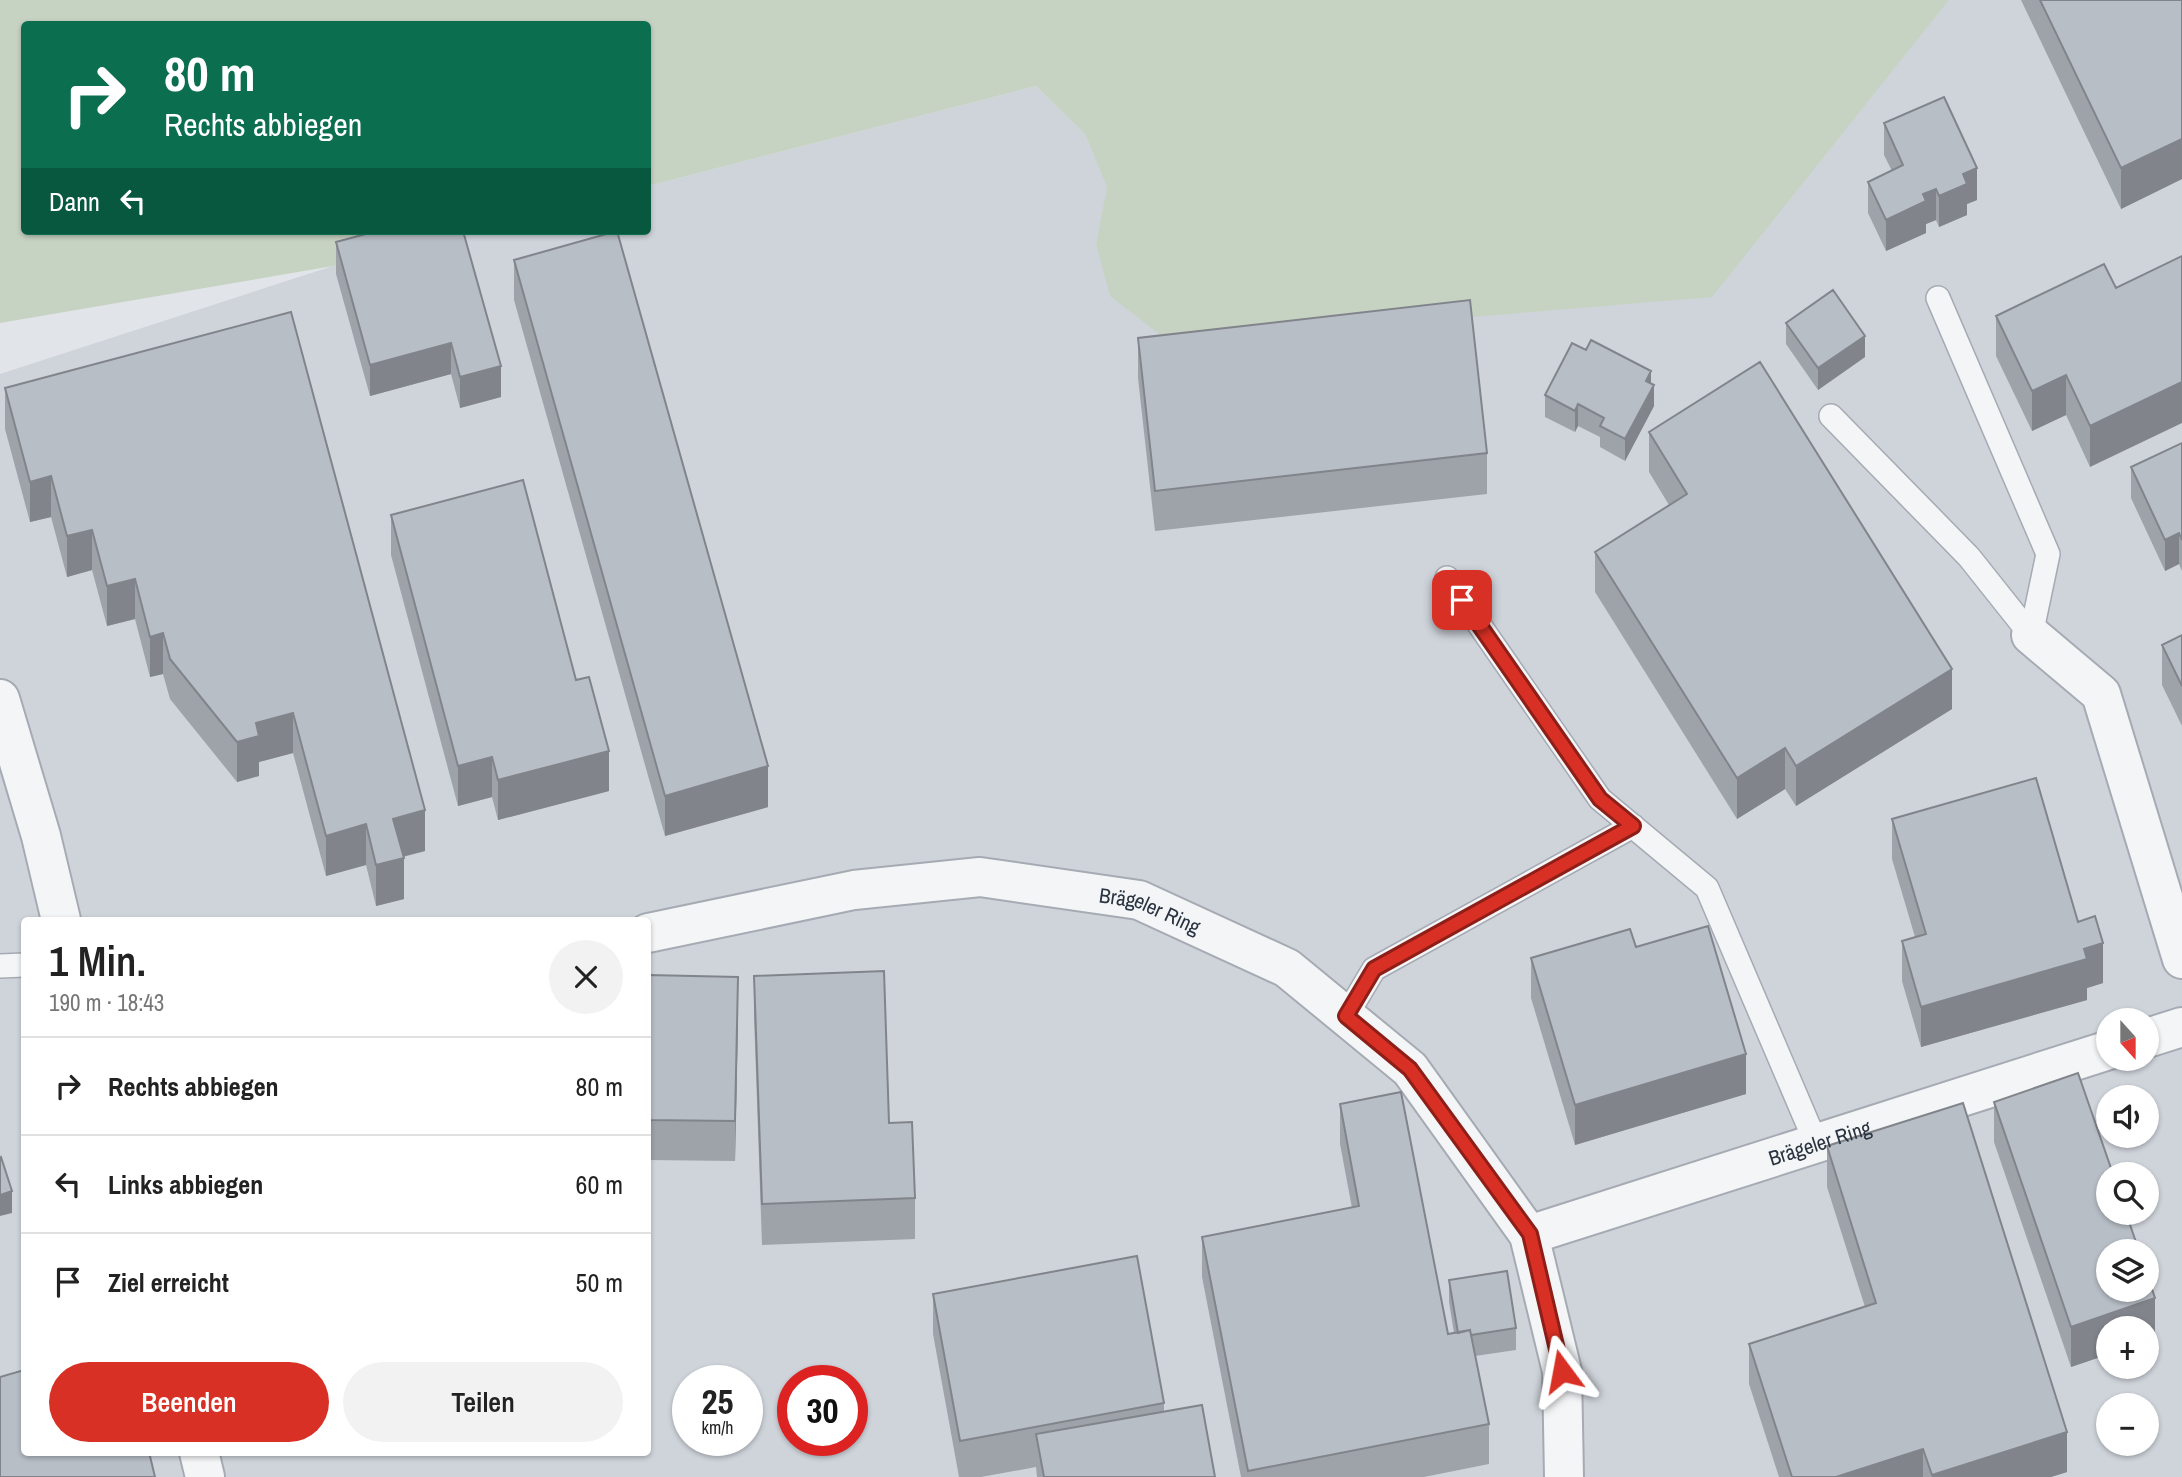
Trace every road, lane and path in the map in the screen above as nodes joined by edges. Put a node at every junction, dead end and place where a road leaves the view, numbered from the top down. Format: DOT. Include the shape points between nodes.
graph roads {
  1 [pos="1938,298"];
  2 [pos="1830,416"];
  3 [pos="1447,578"];
  4 [pos="2031,635"];
  5 [pos="0,699"];
  6 [pos="1633,826"];
  7 [pos="60,917"];
  8 [pos="651,932"];
  9 [pos="2182,959"];
  10 [pos="21,965"];
  11 [pos="0,966"];
  12 [pos="1346,1016"];
  13 [pos="2182,1027"];
  14 [pos="2160,1034"];
  15 [pos="2096,1054"];
  16 [pos="1816,1143"];
  17 [pos="1530,1234"];
  18 [pos="200,1456"];
  19 [pos="205,1477"];
  20 [pos="1564,1477"];
  1 -- 4 [label="lane" via="2048,554"];
  2 -- 4 [label="lane" via="1969,557"];
  3 -- 6 [label="lane" via="1600,799"];
  4 -- 9 [label="street" via="2101,694"];
  5 -- 7 [label="street"];
  6 -- 12 [label="lane" via="1374,969"];
  6 -- 16 [label="lane" via="1706,888"];
  8 -- 12 [label="street, Brägeler Ring" via="854,891 980,877 1139,900 1287,968"];
  10 -- 11 [label="lane"];
  12 -- 17 [label="street, Brägeler Ring" via="1410,1069"];
  13 -- 14 [label="street"];
  15 -- 16 [label="street, Brägeler Ring"];
  16 -- 17 [label="street, Brägeler Ring"];
  17 -- 20 [label="street, Brägeler Ring" via="1562,1371"];
  18 -- 19 [label="street"];
}
